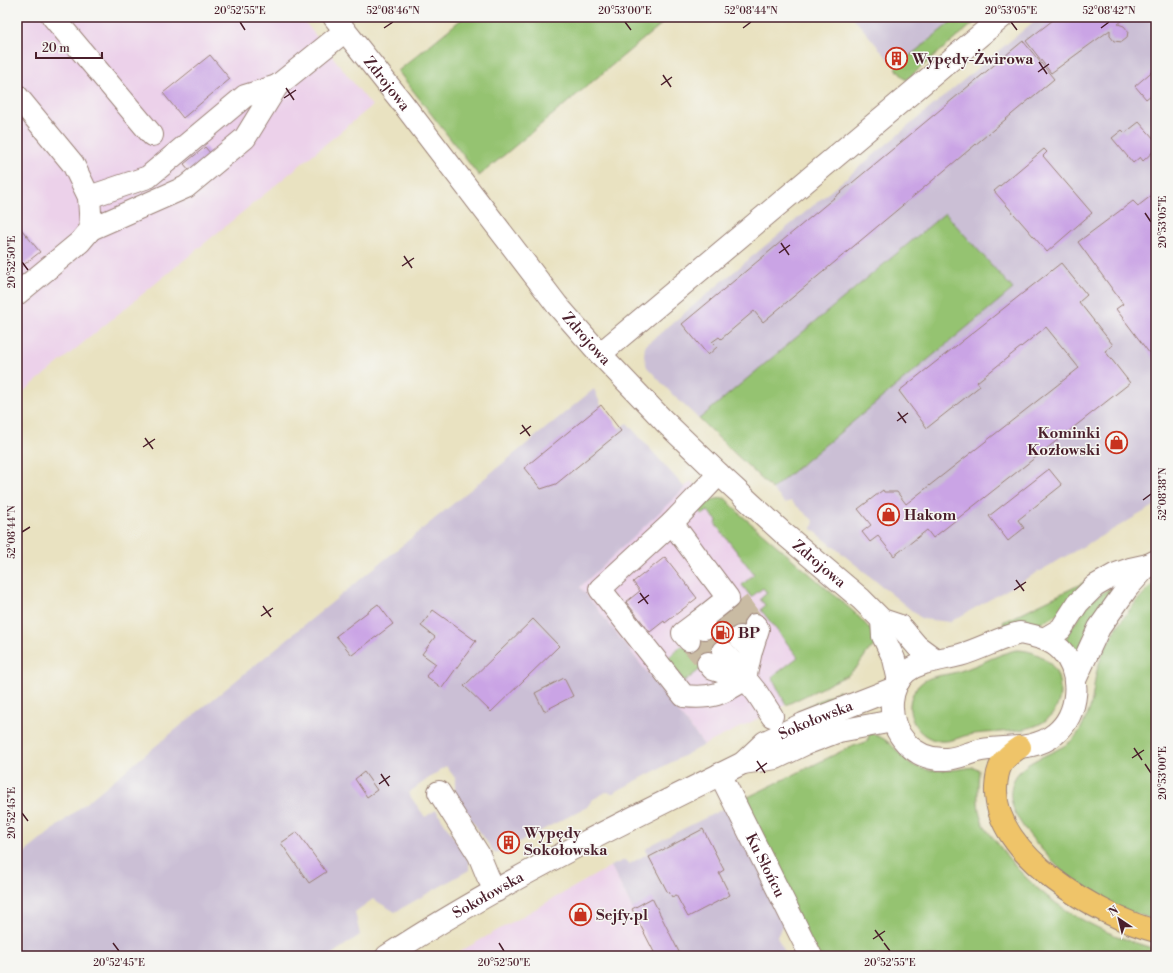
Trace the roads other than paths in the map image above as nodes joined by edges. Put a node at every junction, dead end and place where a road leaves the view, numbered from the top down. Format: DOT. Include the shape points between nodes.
graph roads {
  1 [pos="53,17"];
  2 [pos="1002,17"];
  3 [pos="339,24"];
  4 [pos="277,86"];
  5 [pos="17,96"];
  6 [pos="152,135"];
  7 [pos="89,197"];
  8 [pos="91,229"];
  9 [pos="17,294"];
  10 [pos="600,354"];
  11 [pos="719,474"];
  12 [pos="672,523"];
  13 [pos="1152,563"];
  14 [pos="882,620"];
  15 [pos="698,630"];
  16 [pos="749,638"];
  17 [pos="1044,638"];
  18 [pos="715,657"];
  19 [pos="936,660"];
  20 [pos="745,678"];
  21 [pos="1075,680"];
  22 [pos="897,684"];
  23 [pos="772,716"];
  24 [pos="893,721"];
  25 [pos="803,724"];
  26 [pos="765,742"];
  27 [pos="1020,747"];
  28 [pos="743,763"];
  29 [pos="720,774"];
  30 [pos="439,792"];
  31 [pos="496,891"];
  32 [pos="1156,931"];
  33 [pos="387,956"];
  34 [pos="811,956"];
  1 -- 6 [label="street"];
  2 -- 10 [label="street"];
  3 -- 4 [label="street"];
  3 -- 10 [label="street, Zdrojowa" via="557,305"];
  4 -- 7 [label="street" via="245,96 148,176"];
  4 -- 8 [label="street" via="245,138 186,188"];
  5 -- 7 [label="street" via="73,164"];
  7 -- 8 [label="street"];
  8 -- 9 [label="street" via="80,242"];
  10 -- 11 [label="street, Zdrojowa"];
  11 -- 12 [label="street"];
  11 -- 14 [label="street, Zdrojowa"];
  12 -- 15 [label="street" via="726,605"];
  12 -- 20 [label="street" via="600,589 684,696 702,698 722,693"];
  13 -- 17 [label="street" via="1130,569 1095,586 1078,603 1062,629"];
  13 -- 21 [label="street" via="1128,587 1105,618"];
  14 -- 19 [label="street, Zdrojowa" via="900,626 917,646"];
  14 -- 22 [label="street" via="883,636 894,659"];
  16 -- 20 [label="street"];
  17 -- 19 [label="street" via="1020,633 992,641 961,655"];
  17 -- 21 [label="street" via="1061,649"];
  18 -- 20 [label="street"];
  19 -- 22 [label="street" via="917,665"];
  20 -- 23 [label="street"];
  21 -- 27 [label="street" via="1073,708 1065,725 1049,739"];
  22 -- 24 [label="street" via="892,706"];
  22 -- 25 [label="street, Sokołowska"];
  23 -- 25 [label="street"];
  23 -- 26 [label="street"];
  24 -- 27 [label="street" via="905,743 918,753 934,758 952,758 983,750"];
  24 -- 28 [label="street, Sokołowska" via="838,731 776,758"];
  25 -- 26 [label="street, Sokołowska"];
  26 -- 28 [label="street, Sokołowska"];
  27 -- 32 [label="highway" via="1001,762 996,781 999,815 1011,837 1037,864 1077,896 1123,921"];
  28 -- 29 [label="street, Sokołowska"];
  29 -- 31 [label="street, Sokołowska"];
  29 -- 34 [label="street, Ku Słońcu"];
  30 -- 31 [label="street" via="479,855"];
  31 -- 33 [label="street, Sokołowska"];
}
